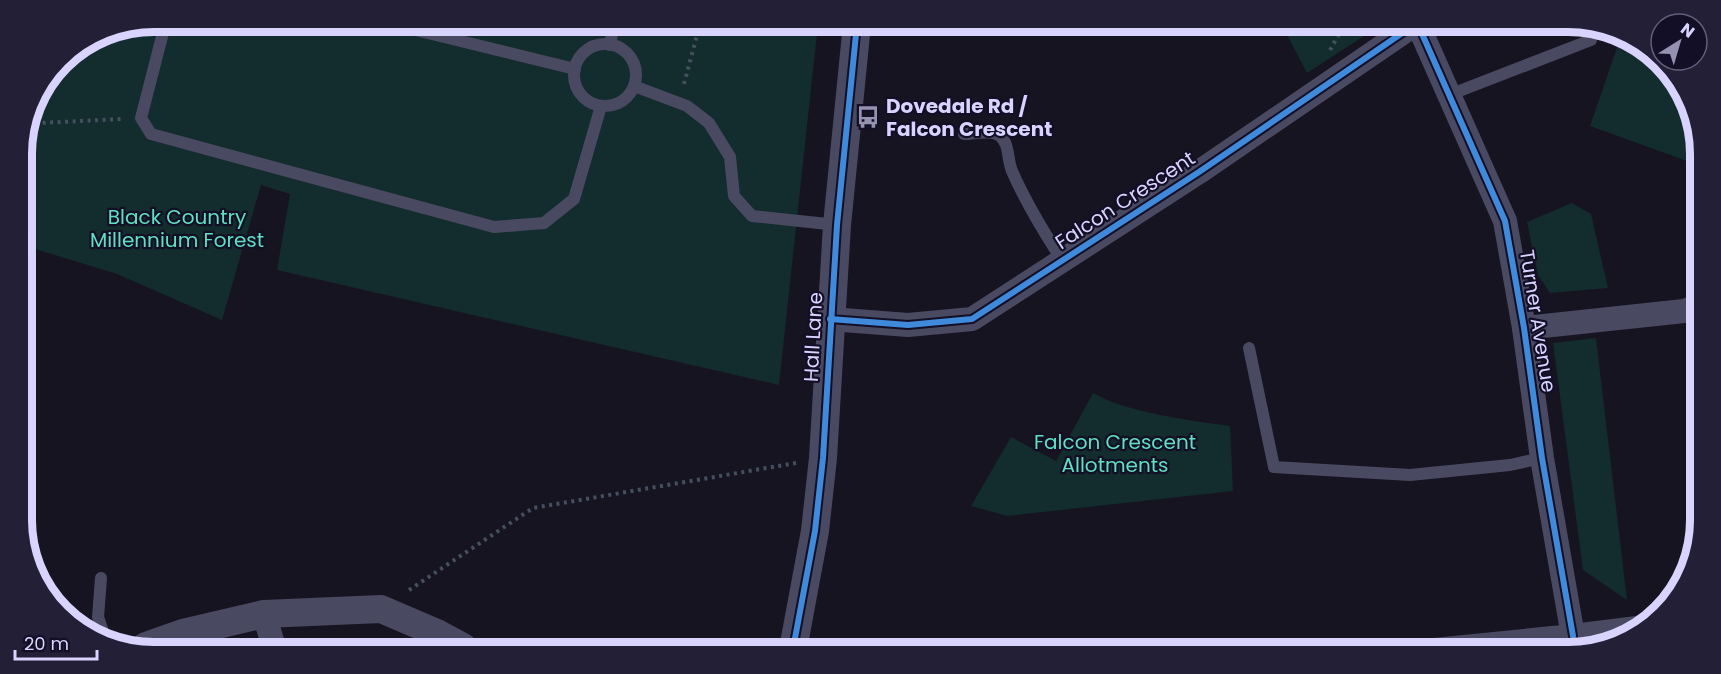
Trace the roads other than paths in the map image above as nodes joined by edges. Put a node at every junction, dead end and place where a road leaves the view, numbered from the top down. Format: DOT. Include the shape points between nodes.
graph roads {
  1 [pos="163,32"];
  2 [pos="424,32"];
  3 [pos="612,32"];
  4 [pos="856,32"];
  5 [pos="1405,32"];
  6 [pos="1421,32"];
  7 [pos="1588,34"];
  8 [pos="610,45"];
  9 [pos="574,69"];
  10 [pos="634,86"];
  11 [pos="1449,95"];
  12 [pos="601,106"];
  13 [pos="964,134"];
  14 [pos="837,225"];
  15 [pos="1062,261"];
  16 [pos="1690,309"];
  17 [pos="830,319"];
  18 [pos="1524,328"];
  19 [pos="1250,348"];
  20 [pos="1542,458"];
  21 [pos="101,578"];
  22 [pos="264,614"];
  23 [pos="1620,630"];
  24 [pos="103,631"];
  25 [pos="1573,636"];
  26 [pos="158,642"];
  27 [pos="272,642"];
  28 [pos="453,642"];
  29 [pos="794,642"];
  30 [pos="1513,642"];
  1 -- 12 [label="lane" via="141,118 151,134 494,227 544,224 574,199"];
  2 -- 9 [label="lane"];
  3 -- 8 [label="lane"];
  4 -- 14 [label="street, Hall Lane"];
  5 -- 15 [label="street, Falcon Crescent"];
  6 -- 11 [label="street, Turner Avenue"];
  7 -- 11 [label="lane" via="1591,40"];
  8 -- 9 [label="lane" via="584,53"];
  8 -- 10 [label="lane" via="620,48 634,64"];
  9 -- 12 [label="lane" via="577,89 591,103"];
  10 -- 12 [label="lane" via="621,102"];
  10 -- 14 [label="lane" via="687,106 709,123 730,157 734,196 752,216"];
  11 -- 18 [label="street, Turner Avenue" via="1505,221"];
  13 -- 15 [label="lane" via="995,133 1002,137 1010,168"];
  14 -- 17 [label="street, Hall Lane"];
  15 -- 17 [label="street, Falcon Crescent" via="972,319 908,325"];
  16 -- 18 [label="street"];
  17 -- 29 [label="street, Hall Lane" via="815,531"];
  18 -- 20 [label="street, Turner Avenue"];
  19 -- 20 [label="lane" via="1274,467 1410,475"];
  20 -- 25 [label="street, Turner Avenue"];
  21 -- 24 [label="lane" via="98,616"];
  22 -- 26 [label="street"];
  22 -- 27 [label="street"];
  22 -- 28 [label="street" via="381,609"];
  23 -- 25 [label="street"];
  25 -- 30 [label="street"];
}
